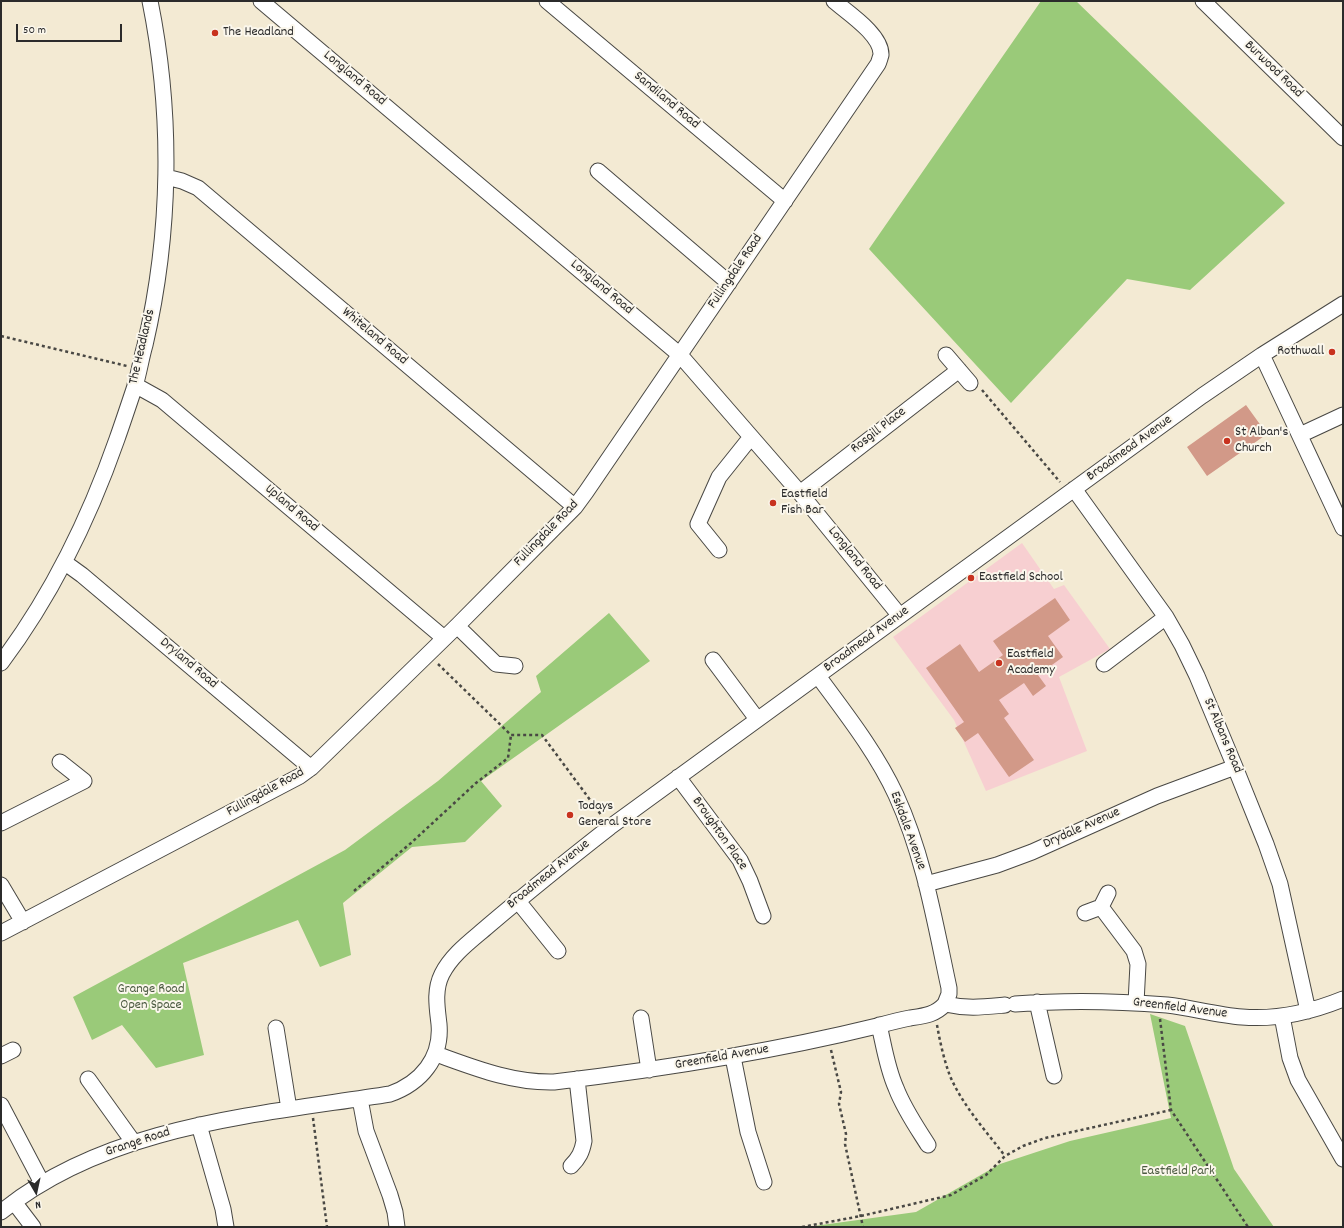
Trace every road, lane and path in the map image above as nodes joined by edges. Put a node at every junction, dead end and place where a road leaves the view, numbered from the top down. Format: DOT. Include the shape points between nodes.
graph roads {
  1 [pos="150,1"];
  2 [pos="262,1"];
  3 [pos="547,1"];
  4 [pos="834,1"];
  5 [pos="1203,1"];
  6 [pos="1343,138"];
  7 [pos="598,171"];
  8 [pos="166,177"];
  9 [pos="785,201"];
  10 [pos="729,283"];
  11 [pos="1343,304"];
  12 [pos="1,336"];
  13 [pos="1262,354"];
  14 [pos="680,355"];
  15 [pos="946,355"];
  16 [pos="139,369"];
  17 [pos="959,370"];
  18 [pos="970,383"];
  19 [pos="135,385"];
  20 [pos="1343,416"];
  21 [pos="1300,435"];
  22 [pos="751,437"];
  23 [pos="1072,491"];
  24 [pos="800,493"];
  25 [pos="575,507"];
  26 [pos="1343,528"];
  27 [pos="719,550"];
  28 [pos="64,562"];
  29 [pos="900,616"];
  30 [pos="1166,617"];
  31 [pos="457,626"];
  32 [pos="444,638"];
  33 [pos="428,654"];
  34 [pos="714,660"];
  35 [pos="1,663"];
  36 [pos="1104,664"];
  37 [pos="515,666"];
  38 [pos="818,676"];
  39 [pos="757,720"];
  40 [pos="511,735"];
  41 [pos="60,762"];
  42 [pos="1235,766"];
  43 [pos="311,768"];
  44 [pos="678,777"];
  45 [pos="1,823"];
  46 [pos="610,827"];
  47 [pos="926,884"];
  48 [pos="1,885"];
  49 [pos="354,891"];
  50 [pos="1108,893"];
  51 [pos="518,900"];
  52 [pos="1101,907"];
  53 [pos="1085,913"];
  54 [pos="763,916"];
  55 [pos="23,922"];
  56 [pos="1,933"];
  57 [pos="558,951"];
  58 [pos="1343,999"];
  59 [pos="1037,1002"];
  60 [pos="1136,1003"];
  61 [pos="1158,1005"];
  62 [pos="940,1009"];
  63 [pos="1308,1011"];
  64 [pos="438,1013"];
  65 [pos="1282,1016"];
  66 [pos="641,1018"];
  67 [pos="879,1025"];
  68 [pos="276,1028"];
  69 [pos="828,1038"];
  70 [pos="436,1054"];
  71 [pos="733,1057"];
  72 [pos="649,1070"];
  73 [pos="1054,1076"];
  74 [pos="88,1079"];
  75 [pos="577,1080"];
  76 [pos="360,1099"];
  77 [pos="1,1104"];
  78 [pos="312,1106"];
  79 [pos="289,1109"];
  80 [pos="1171,1110"];
  81 [pos="199,1125"];
  82 [pos="134,1143"];
  83 [pos="928,1145"];
  84 [pos="1005,1156"];
  85 [pos="1343,1159"];
  86 [pos="571,1166"];
  87 [pos="764,1182"];
  88 [pos="42,1183"];
  89 [pos="14,1202"];
  90 [pos="1,1212"];
  91 [pos="861,1216"];
  92 [pos="33,1227"];
  93 [pos="226,1227"];
  94 [pos="326,1227"];
  95 [pos="397,1227"];
  96 [pos="802,1227"];
  97 [pos="863,1227"];
  98 [pos="1248,1227"];
  1 -- 8 [label="street, The Headlands" via="161,62"];
  2 -- 14 [label="street, Longland Road"];
  3 -- 9 [label="street, Sandiland Road"];
  4 -- 9 [label="street, Fullingdale Road" via="874,36 880,48 878,64"];
  5 -- 6 [label="street, Burwood Road"];
  7 -- 10 [label="street"];
  8 -- 16 [label="street, The Headlands" via="159,272 152,316"];
  8 -- 25 [label="street, Whiteland Road" via="198,188"];
  9 -- 10 [label="street, Fullingdale Road"];
  10 -- 14 [label="street, Fullingdale Road"];
  11 -- 13 [label="street, Broadmead Avenue"];
  12 -- 16 [label="path"];
  13 -- 21 [label="street"];
  13 -- 23 [label="street, Broadmead Avenue"];
  14 -- 22 [label="street, Longland Road"];
  14 -- 25 [label="street, Fullingdale Road"];
  15 -- 17 [label="street"];
  16 -- 19 [label="street, The Headlands"];
  17 -- 18 [label="street"];
  17 -- 24 [label="street, Rosgill Place"];
  18 -- 23 [label="path" via="977,384"];
  19 -- 28 [label="street, The Headlands" via="104,476"];
  19 -- 32 [label="street, Upland Road" via="162,400"];
  20 -- 21 [label="street"];
  21 -- 26 [label="street"];
  22 -- 24 [label="street, Longland Road"];
  22 -- 27 [label="street" via="719,478 698,524"];
  23 -- 29 [label="street, Broadmead Avenue"];
  23 -- 30 [label="street, St Albans Road"];
  24 -- 29 [label="street, Longland Road"];
  25 -- 31 [label="street, Fullingdale Road"];
  28 -- 35 [label="street, The Headlands" via="46,596"];
  28 -- 43 [label="street, Dryland Road"];
  29 -- 38 [label="street, Broadmead Avenue"];
  30 -- 36 [label="street"];
  30 -- 42 [label="street, St Albans Road" via="1197,676"];
  31 -- 32 [label="street, Fullingdale Road"];
  31 -- 37 [label="street" via="496,664"];
  32 -- 33 [label="street, Fullingdale Road"];
  33 -- 40 [label="path"];
  33 -- 43 [label="street, Fullingdale Road"];
  34 -- 39 [label="street"];
  38 -- 39 [label="street, Broadmead Avenue"];
  38 -- 47 [label="street, Eskdale Avenue" via="862,738 896,795"];
  39 -- 44 [label="street, Broadmead Avenue"];
  40 -- 46 [label="path" via="542,735"];
  40 -- 49 [label="path" via="508,758"];
  41 -- 45 [label="street" via="84,781"];
  42 -- 47 [label="street, Drydale Avenue" via="1157,796 1032,852 997,865"];
  42 -- 63 [label="street, St Albans Road" via="1280,884"];
  43 -- 55 [label="street, Fullingdale Road"];
  44 -- 46 [label="street, Broadmead Avenue"];
  44 -- 54 [label="street, Broughton Place" via="740,860"];
  46 -- 51 [label="street, Broadmead Avenue"];
  47 -- 62 [label="street, Eskdale Avenue" via="949,988 949,994"];
  48 -- 55 [label="street"];
  50 -- 52 [label="street"];
  51 -- 57 [label="street"];
  51 -- 64 [label="street, Broadmead Avenue" via="460,950 445,968 437,992"];
  52 -- 53 [label="street"];
  52 -- 60 [label="street" via="1134,951 1138,964"];
  55 -- 56 [label="street, Fullingdale Road"];
  58 -- 63 [label="street, Greenfield Avenue"];
  59 -- 60 [label="street, Greenfield Avenue"];
  59 -- 62 [label="street, Greenfield Avenue"];
  59 -- 73 [label="street"];
  60 -- 61 [label="street, Greenfield Avenue"];
  61 -- 65 [label="street, Greenfield Avenue" via="1243,1017"];
  61 -- 80 [label="path"];
  62 -- 67 [label="street, Greenfield Avenue"];
  62 -- 84 [label="path" via="944,1055 950,1075 971,1112"];
  63 -- 65 [label="street, Greenfield Avenue"];
  64 -- 70 [label="street, Grange Road" via="440,1036"];
  65 -- 85 [label="street" via="1290,1058 1298,1080"];
  66 -- 72 [label="street"];
  67 -- 69 [label="street, Greenfield Avenue"];
  67 -- 83 [label="street" via="895,1086 910,1117"];
  68 -- 79 [label="street"];
  69 -- 71 [label="street, Greenfield Avenue"];
  69 -- 91 [label="path" via="841,1092 839,1104 846,1134 845,1144"];
  70 -- 75 [label="street, Greenfield Avenue" via="513,1080"];
  70 -- 76 [label="street, Grange Road" via="422,1075 402,1090"];
  71 -- 72 [label="street, Greenfield Avenue"];
  71 -- 87 [label="street" via="748,1132"];
  72 -- 75 [label="street, Greenfield Avenue"];
  74 -- 82 [label="street"];
  75 -- 86 [label="street" via="584,1141 582,1151"];
  76 -- 78 [label="street, Grange Road"];
  76 -- 95 [label="street" via="366,1131 383,1173"];
  77 -- 88 [label="street"];
  78 -- 79 [label="street, Grange Road"];
  78 -- 94 [label="path"];
  79 -- 81 [label="street, Grange Road"];
  80 -- 84 [label="path" via="1045,1138"];
  80 -- 98 [label="path"];
  81 -- 82 [label="street, Grange Road"];
  81 -- 93 [label="street"];
  82 -- 88 [label="street, Grange Road"];
  84 -- 91 [label="path" via="986,1175 951,1195"];
  88 -- 89 [label="street, Grange Road"];
  89 -- 90 [label="street, Grange Road"];
  89 -- 92 [label="street"];
  91 -- 96 [label="path"];
  91 -- 97 [label="path"];
}
